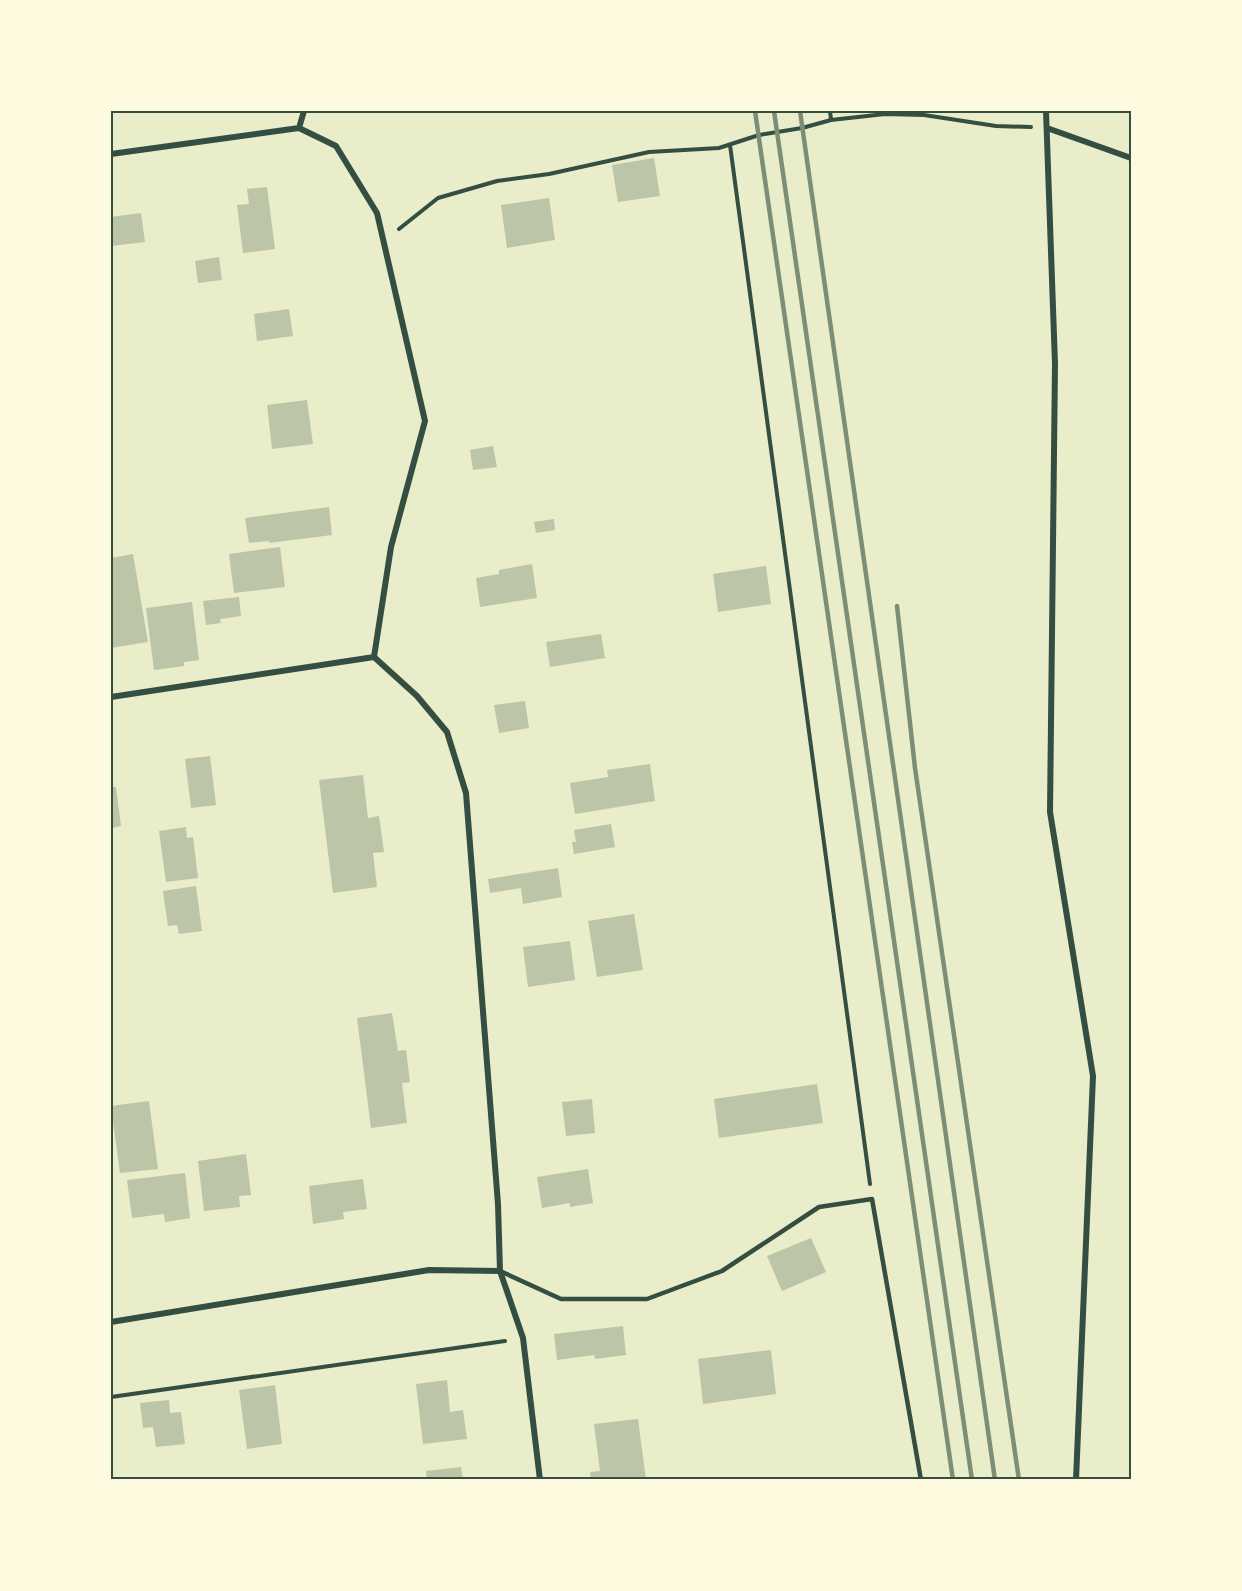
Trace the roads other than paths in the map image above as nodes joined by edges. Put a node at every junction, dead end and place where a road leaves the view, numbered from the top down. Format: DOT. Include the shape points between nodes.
graph roads {
  1 [pos="304,111"];
  2 [pos="1046,111"];
  3 [pos="299,128"];
  4 [pos="1047,128"];
  5 [pos="111,154"];
  6 [pos="1131,158"];
  7 [pos="374,657"];
  8 [pos="111,697"];
  9 [pos="500,1271"];
  10 [pos="111,1322"];
  11 [pos="540,1480"];
  12 [pos="921,1480"];
  13 [pos="1076,1480"];
  1 -- 3 [label="street"];
  2 -- 4 [label="street"];
  3 -- 5 [label="street"];
  3 -- 7 [label="street" via="336,146 377,213 425,421 391,548"];
  4 -- 6 [label="street"];
  4 -- 13 [label="street" via="1055,364 1050,812 1093,1076"];
  7 -- 8 [label="street"];
  7 -- 9 [label="street" via="417,696 447,732 466,793"];
  9 -- 10 [label="street" via="429,1270"];
  9 -- 11 [label="street" via="523,1338"];
  9 -- 12 [label="lane" via="561,1299 647,1299 722,1271 819,1207 872,1199"];
}
